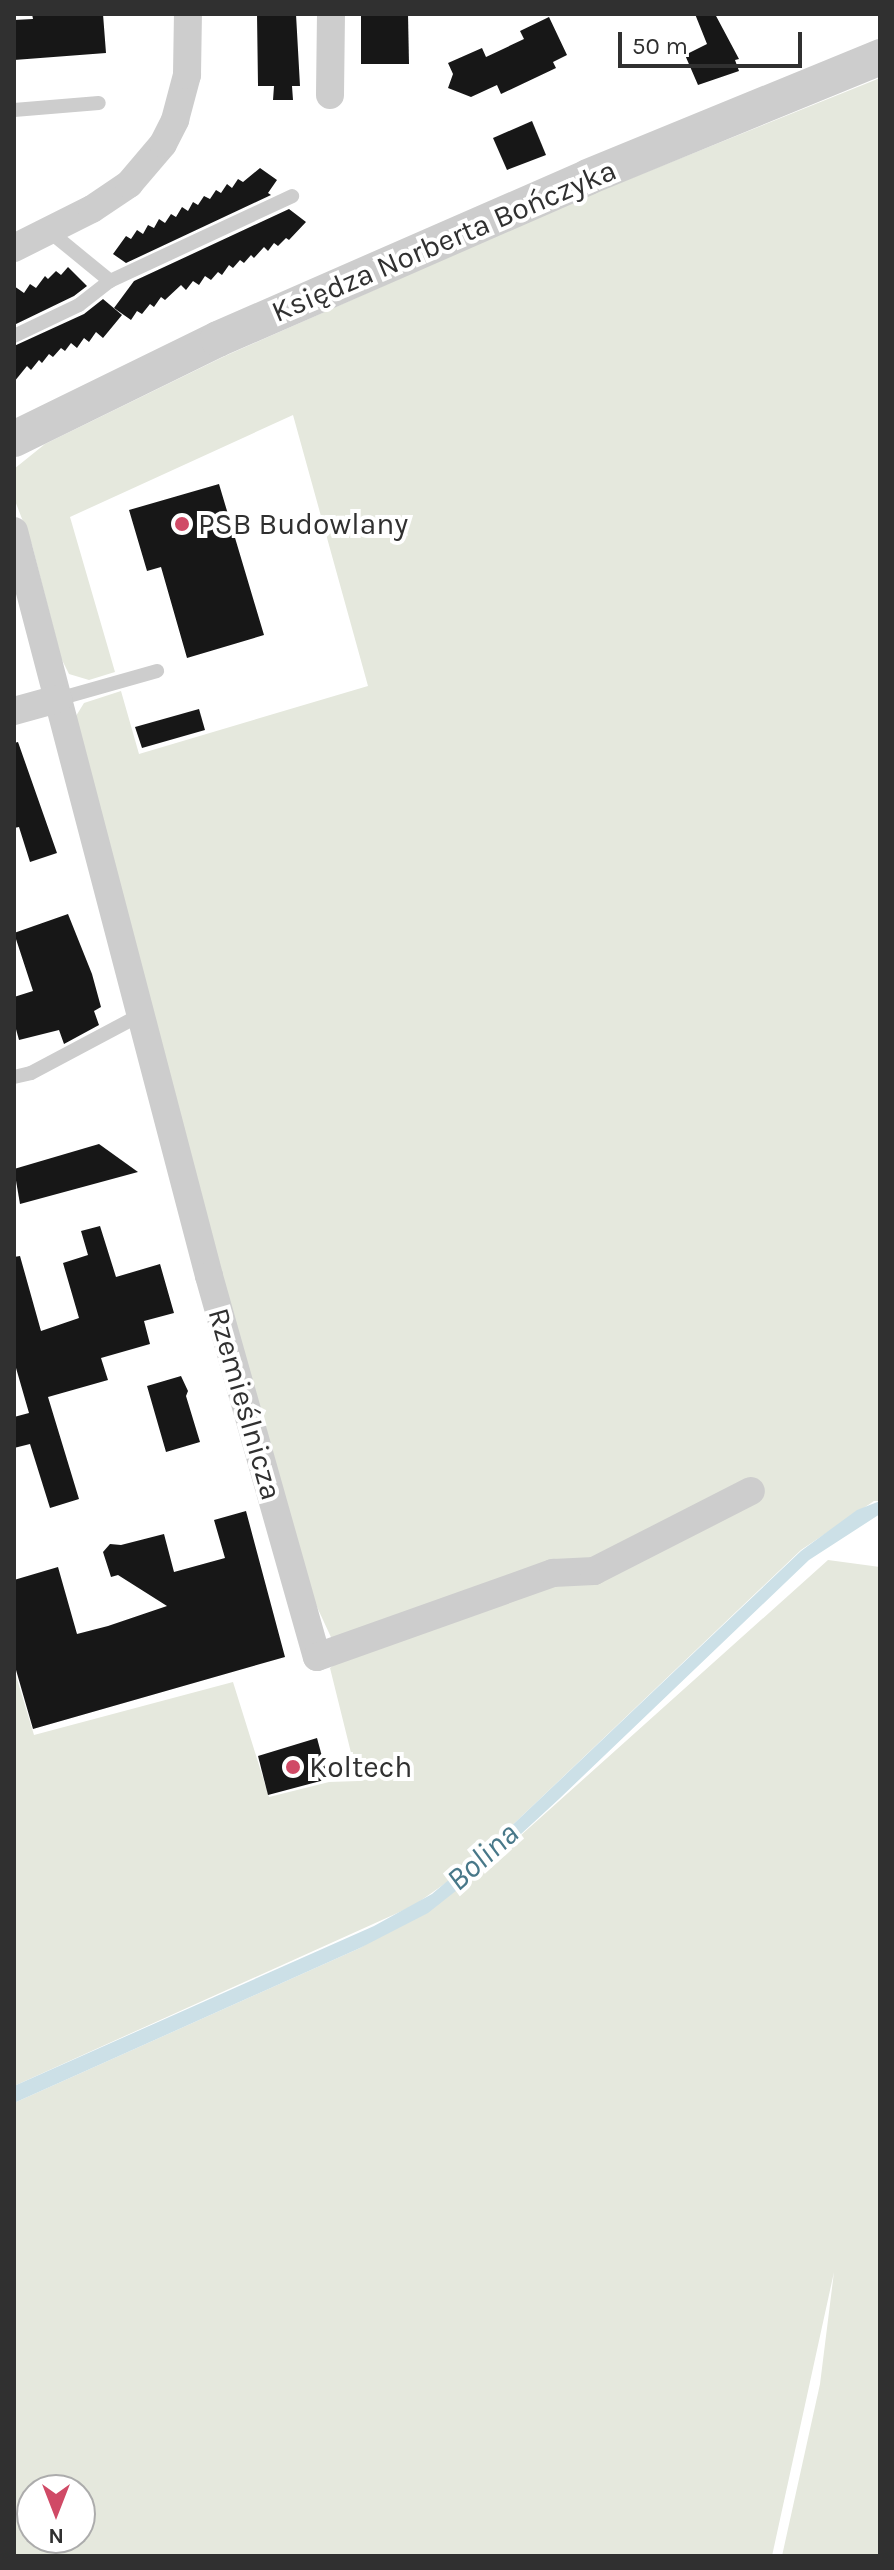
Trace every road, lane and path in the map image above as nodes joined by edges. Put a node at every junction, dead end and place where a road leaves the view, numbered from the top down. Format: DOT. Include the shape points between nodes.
graph roads {
  1 [pos="188,14"];
  2 [pos="331,14"];
  3 [pos="880,57"];
  4 [pos="330,95"];
  5 [pos="99,103"];
  6 [pos="14,110"];
  7 [pos="292,196"];
  8 [pos="49,231"];
  9 [pos="14,248"];
  10 [pos="110,281"];
  11 [pos="14,336"];
  12 [pos="14,439"];
  13 [pos="14,531"];
  14 [pos="22,591"];
  15 [pos="157,671"];
  16 [pos="58,699"];
  17 [pos="14,711"];
  18 [pos="140,1015"];
  19 [pos="14,1077"];
  20 [pos="751,1491"];
  1 -- 8 [label="street" via="187,75 163,144 129,184"];
  2 -- 4 [label="street"];
  3 -- 12 [label="street, Księdza Norberta Bończyka" via="588,177 218,339"];
  5 -- 6 [label="lane"];
  7 -- 10 [label="lane"];
  8 -- 9 [label="street"];
  8 -- 10 [label="lane"];
  10 -- 11 [label="lane" via="79,305"];
  13 -- 14 [label="street, Rzemieślnicza"];
  14 -- 16 [label="street, Rzemieślnicza"];
  15 -- 16 [label="lane"];
  16 -- 17 [label="street"];
  16 -- 18 [label="street, Rzemieślnicza"];
  18 -- 19 [label="lane"];
  18 -- 20 [label="street, Rzemieślnicza" via="317,1657 553,1573 594,1571"];
}
